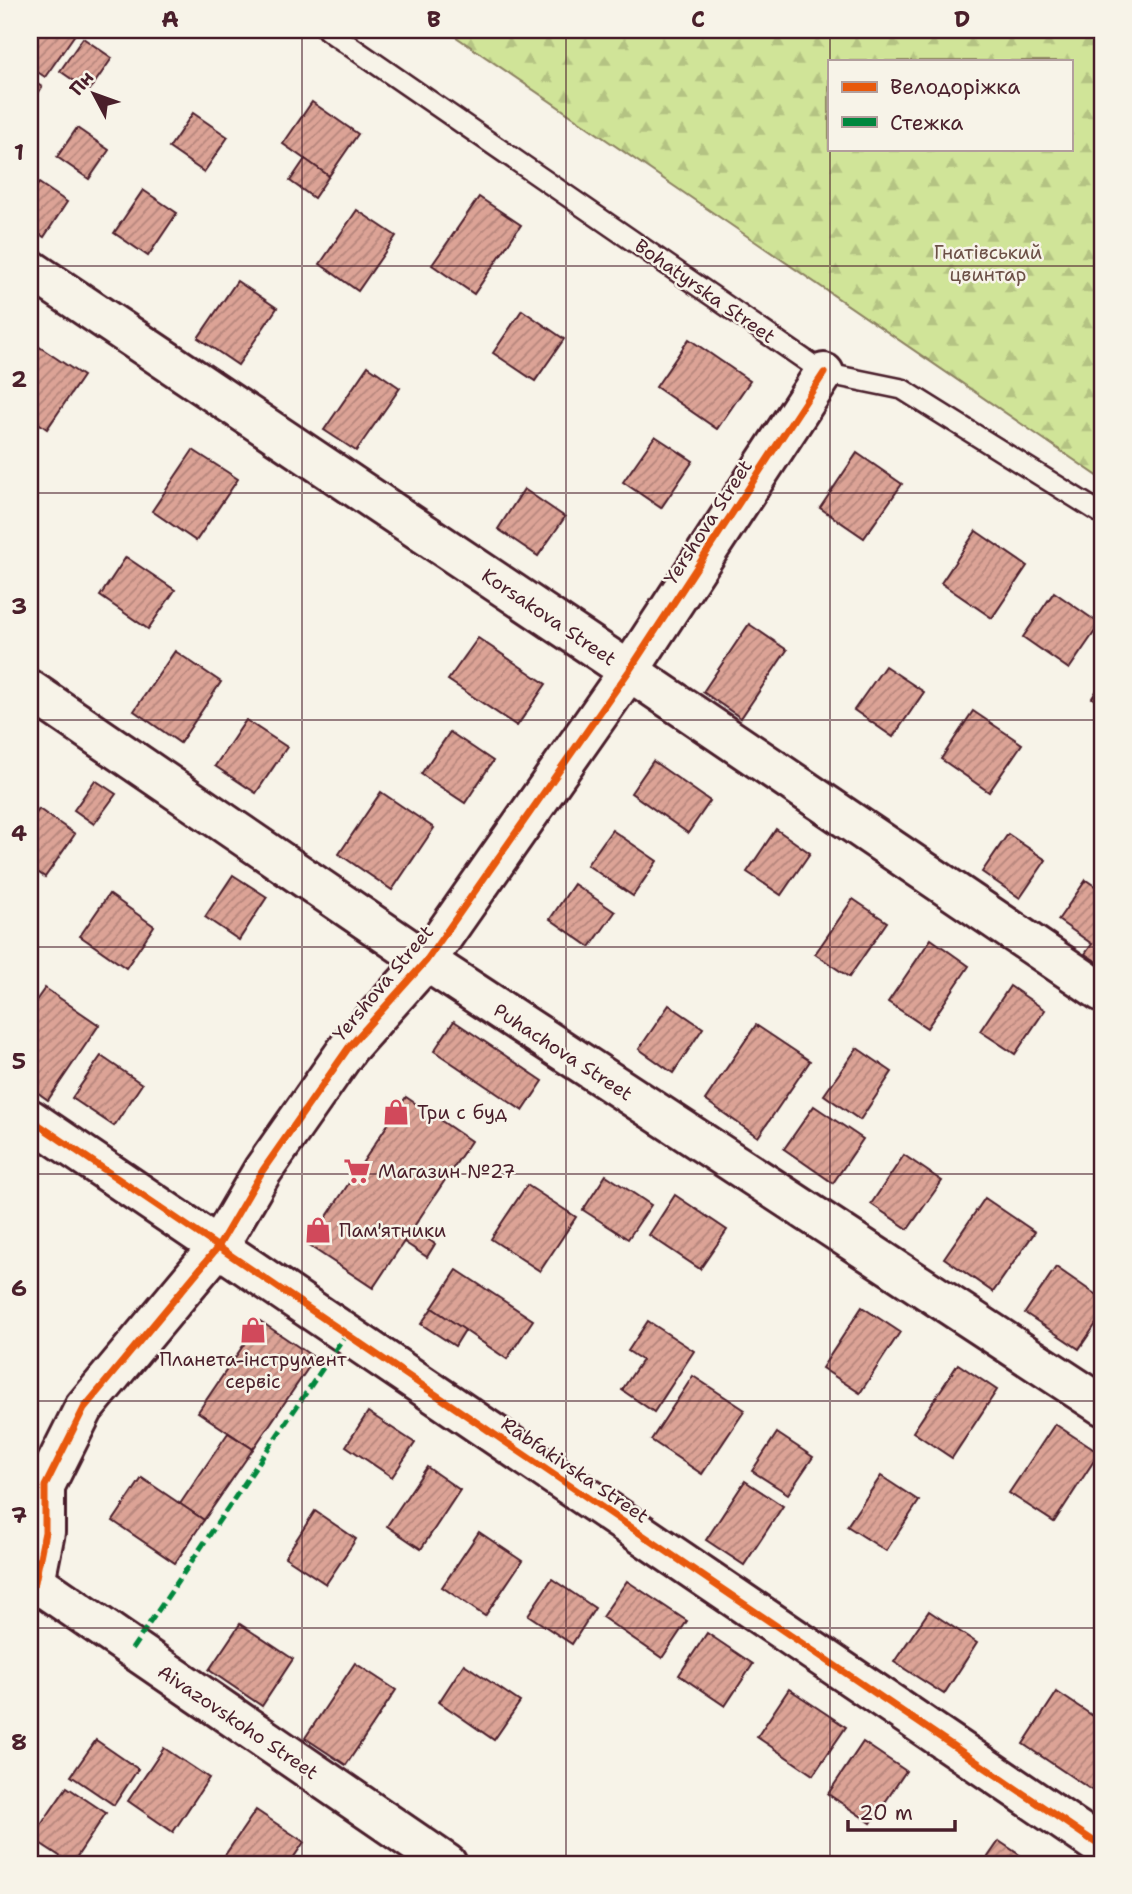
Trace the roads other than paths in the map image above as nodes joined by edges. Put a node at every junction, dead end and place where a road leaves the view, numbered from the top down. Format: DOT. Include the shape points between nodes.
graph roads {
  1 [pos="327,30"];
  2 [pos="30,269"];
  3 [pos="824,373"];
  4 [pos="1102,514"];
  5 [pos="629,671"];
  6 [pos="30,690"];
  7 [pos="426,961"];
  8 [pos="1102,992"];
  9 [pos="30,1119"];
  10 [pos="218,1247"];
  11 [pos="1102,1405"];
  12 [pos="32,1583"];
  13 [pos="1102,1847"];
  14 [pos="447,1864"];
  1 -- 3 [label="lane, Bohatyrska Street"];
  2 -- 5 [label="street, Korsakova Street"];
  3 -- 4 [label="lane, Bohatyrska Street" via="902,389"];
  3 -- 5 [label="street, Yershova Street"];
  5 -- 7 [label="street, Yershova Street"];
  5 -- 8 [label="street, Korsakova Street"];
  6 -- 7 [label="street, Puhachova Street"];
  7 -- 10 [label="street, Yershova Street" via="349,1046 262,1170"];
  7 -- 11 [label="street, Puhachova Street"];
  9 -- 10 [label="street, Rabfakivska Street"];
  10 -- 12 [label="street, Yershova Street" via="84,1408 45,1486 45,1532"];
  10 -- 13 [label="street, Rabfakivska Street"];
  12 -- 14 [label="street, Aivazovskoho Street"];
}
